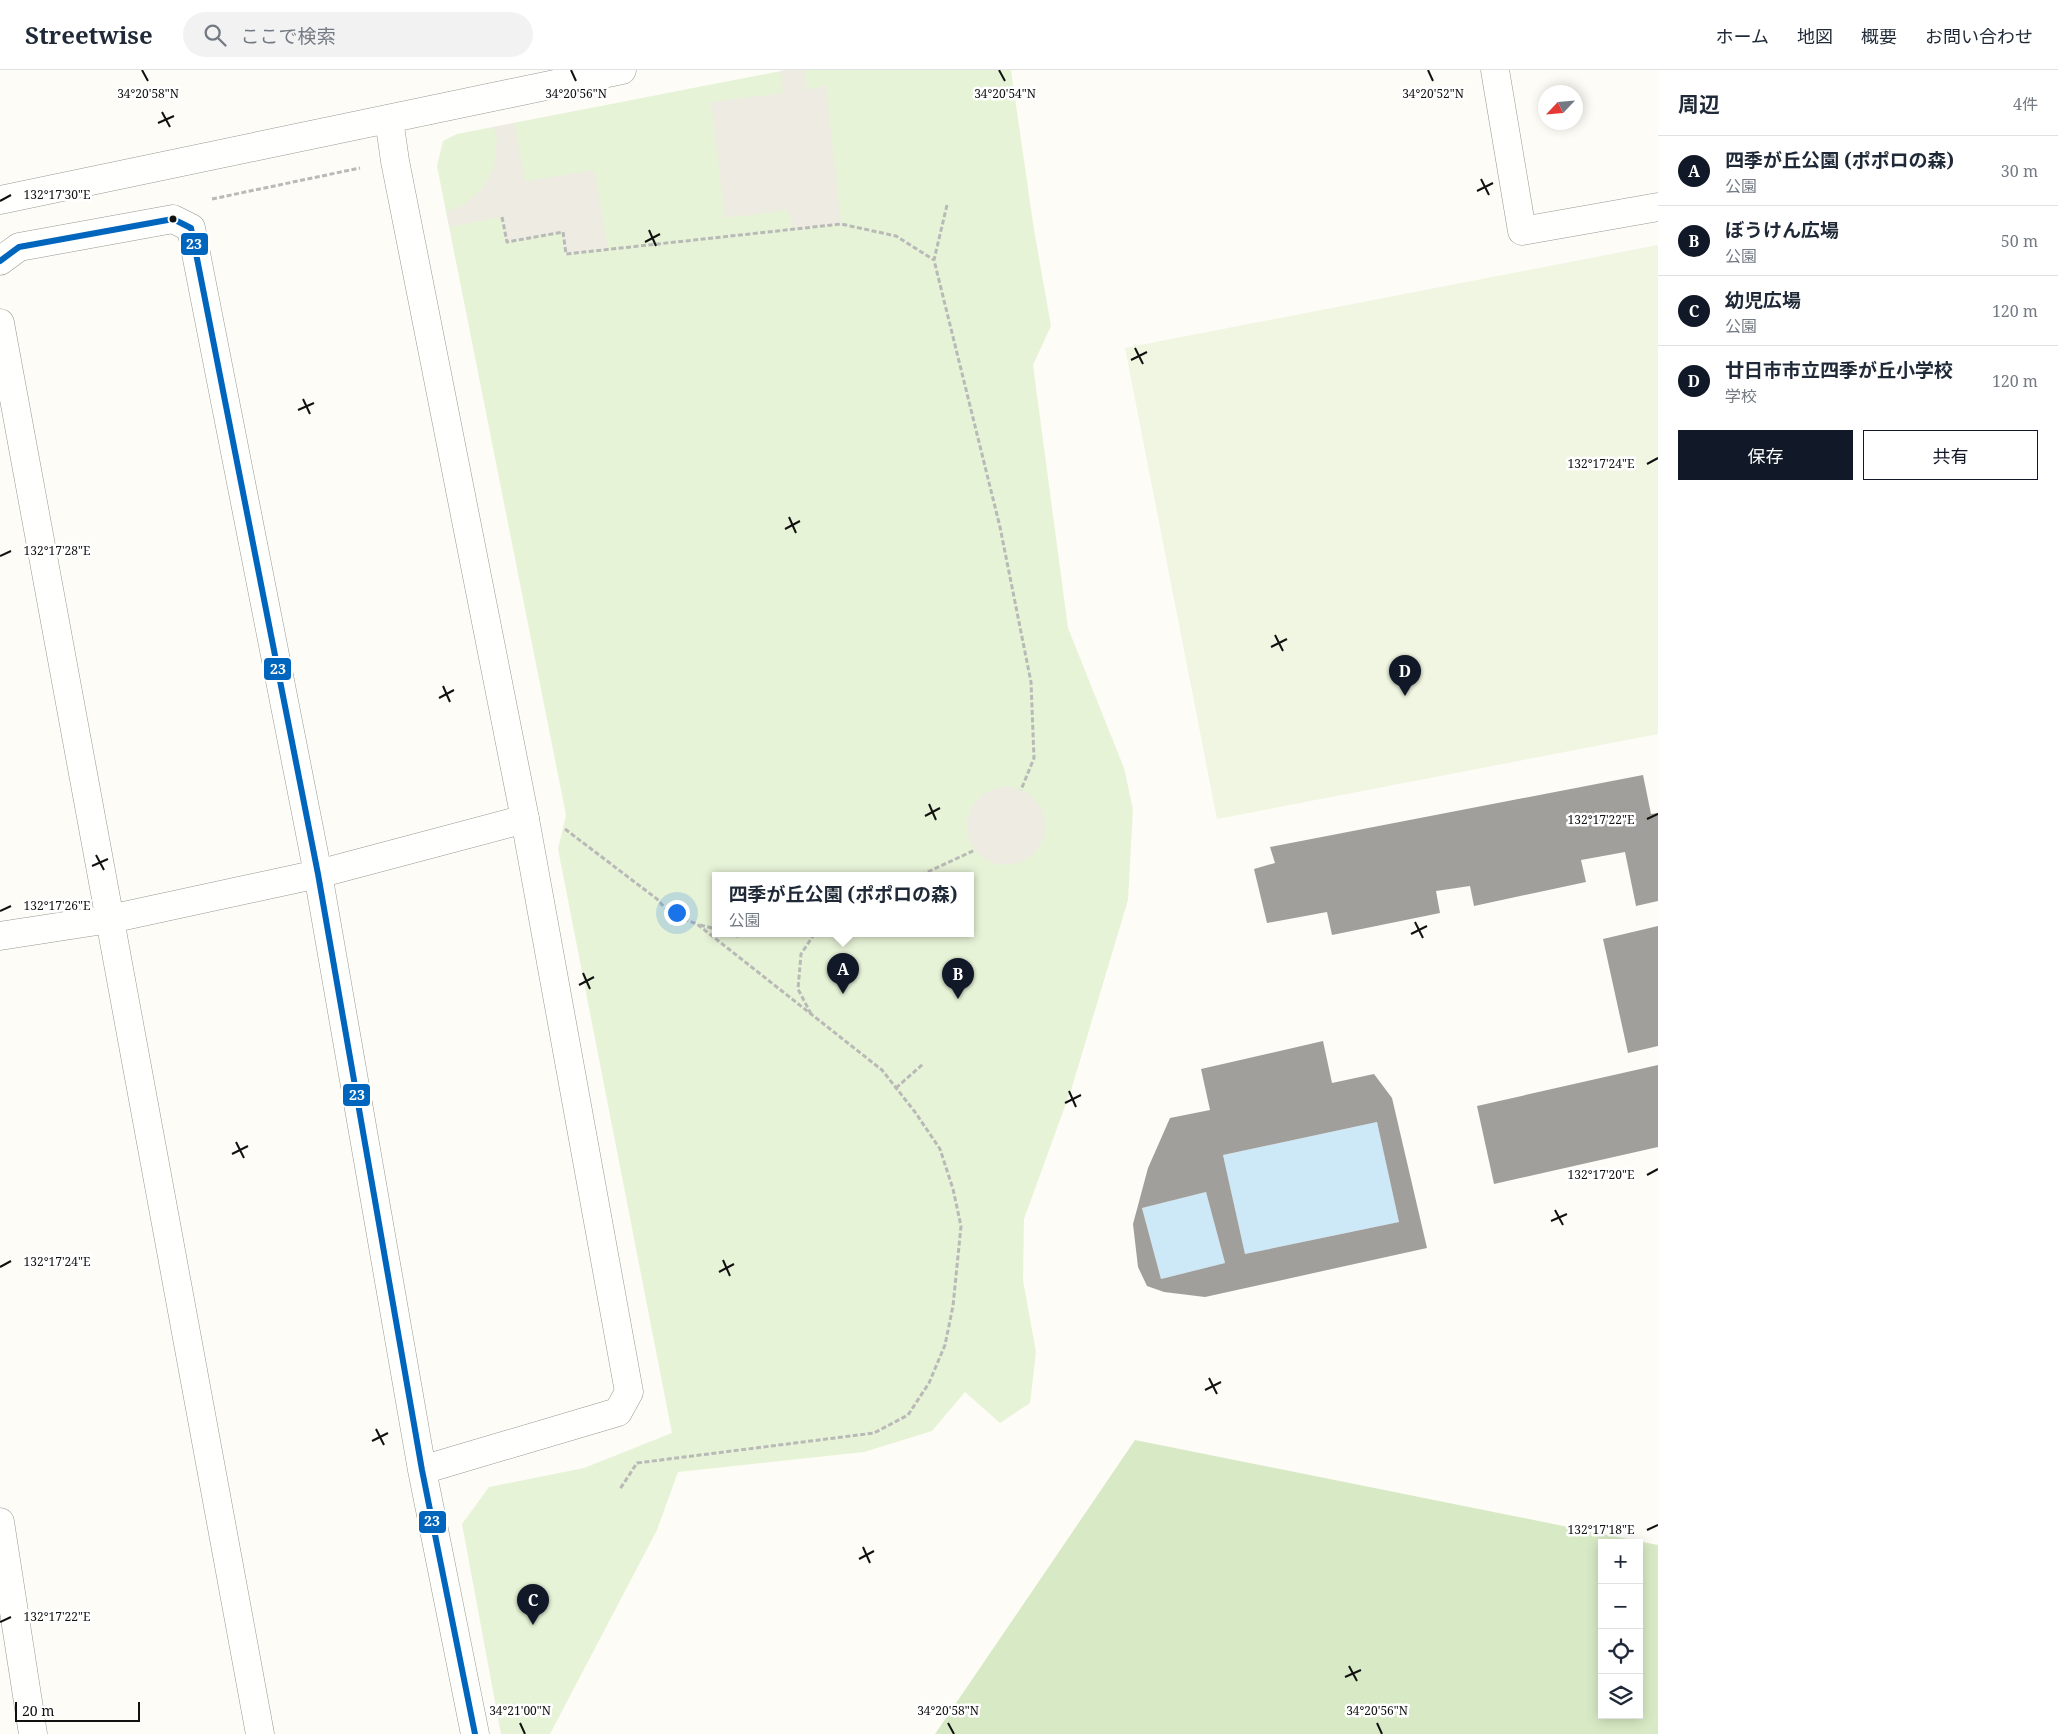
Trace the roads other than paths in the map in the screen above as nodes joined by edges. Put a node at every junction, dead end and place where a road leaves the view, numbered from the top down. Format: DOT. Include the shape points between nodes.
graph roads {
  1 [pos="622,70"];
  2 [pos="1494,70"];
  3 [pos="389,119"];
  4 [pos="0,200"];
  5 [pos="1658,207"];
  6 [pos="0,261"];
  7 [pos="0,323"];
  8 [pos="525,819"];
  9 [pos="318,874"];
  10 [pos="110,919"];
  11 [pos="0,936"];
  12 [pos="422,1470"];
  13 [pos="0,1522"];
  14 [pos="33,1734"];
  15 [pos="260,1734"];
  16 [pos="475,1734"];
  1 -- 3 [label="street"];
  2 -- 5 [label="street" via="1522,231"];
  3 -- 4 [label="street"];
  3 -- 8 [label="street"];
  6 -- 9 [label="street" via="19,247 173,219 191,228"];
  7 -- 10 [label="street"];
  8 -- 9 [label="street"];
  8 -- 12 [label="street" via="629,1392 618,1412"];
  9 -- 10 [label="street"];
  9 -- 12 [label="street"];
  10 -- 11 [label="street"];
  10 -- 15 [label="street"];
  12 -- 16 [label="street"];
  13 -- 14 [label="street"];
}
